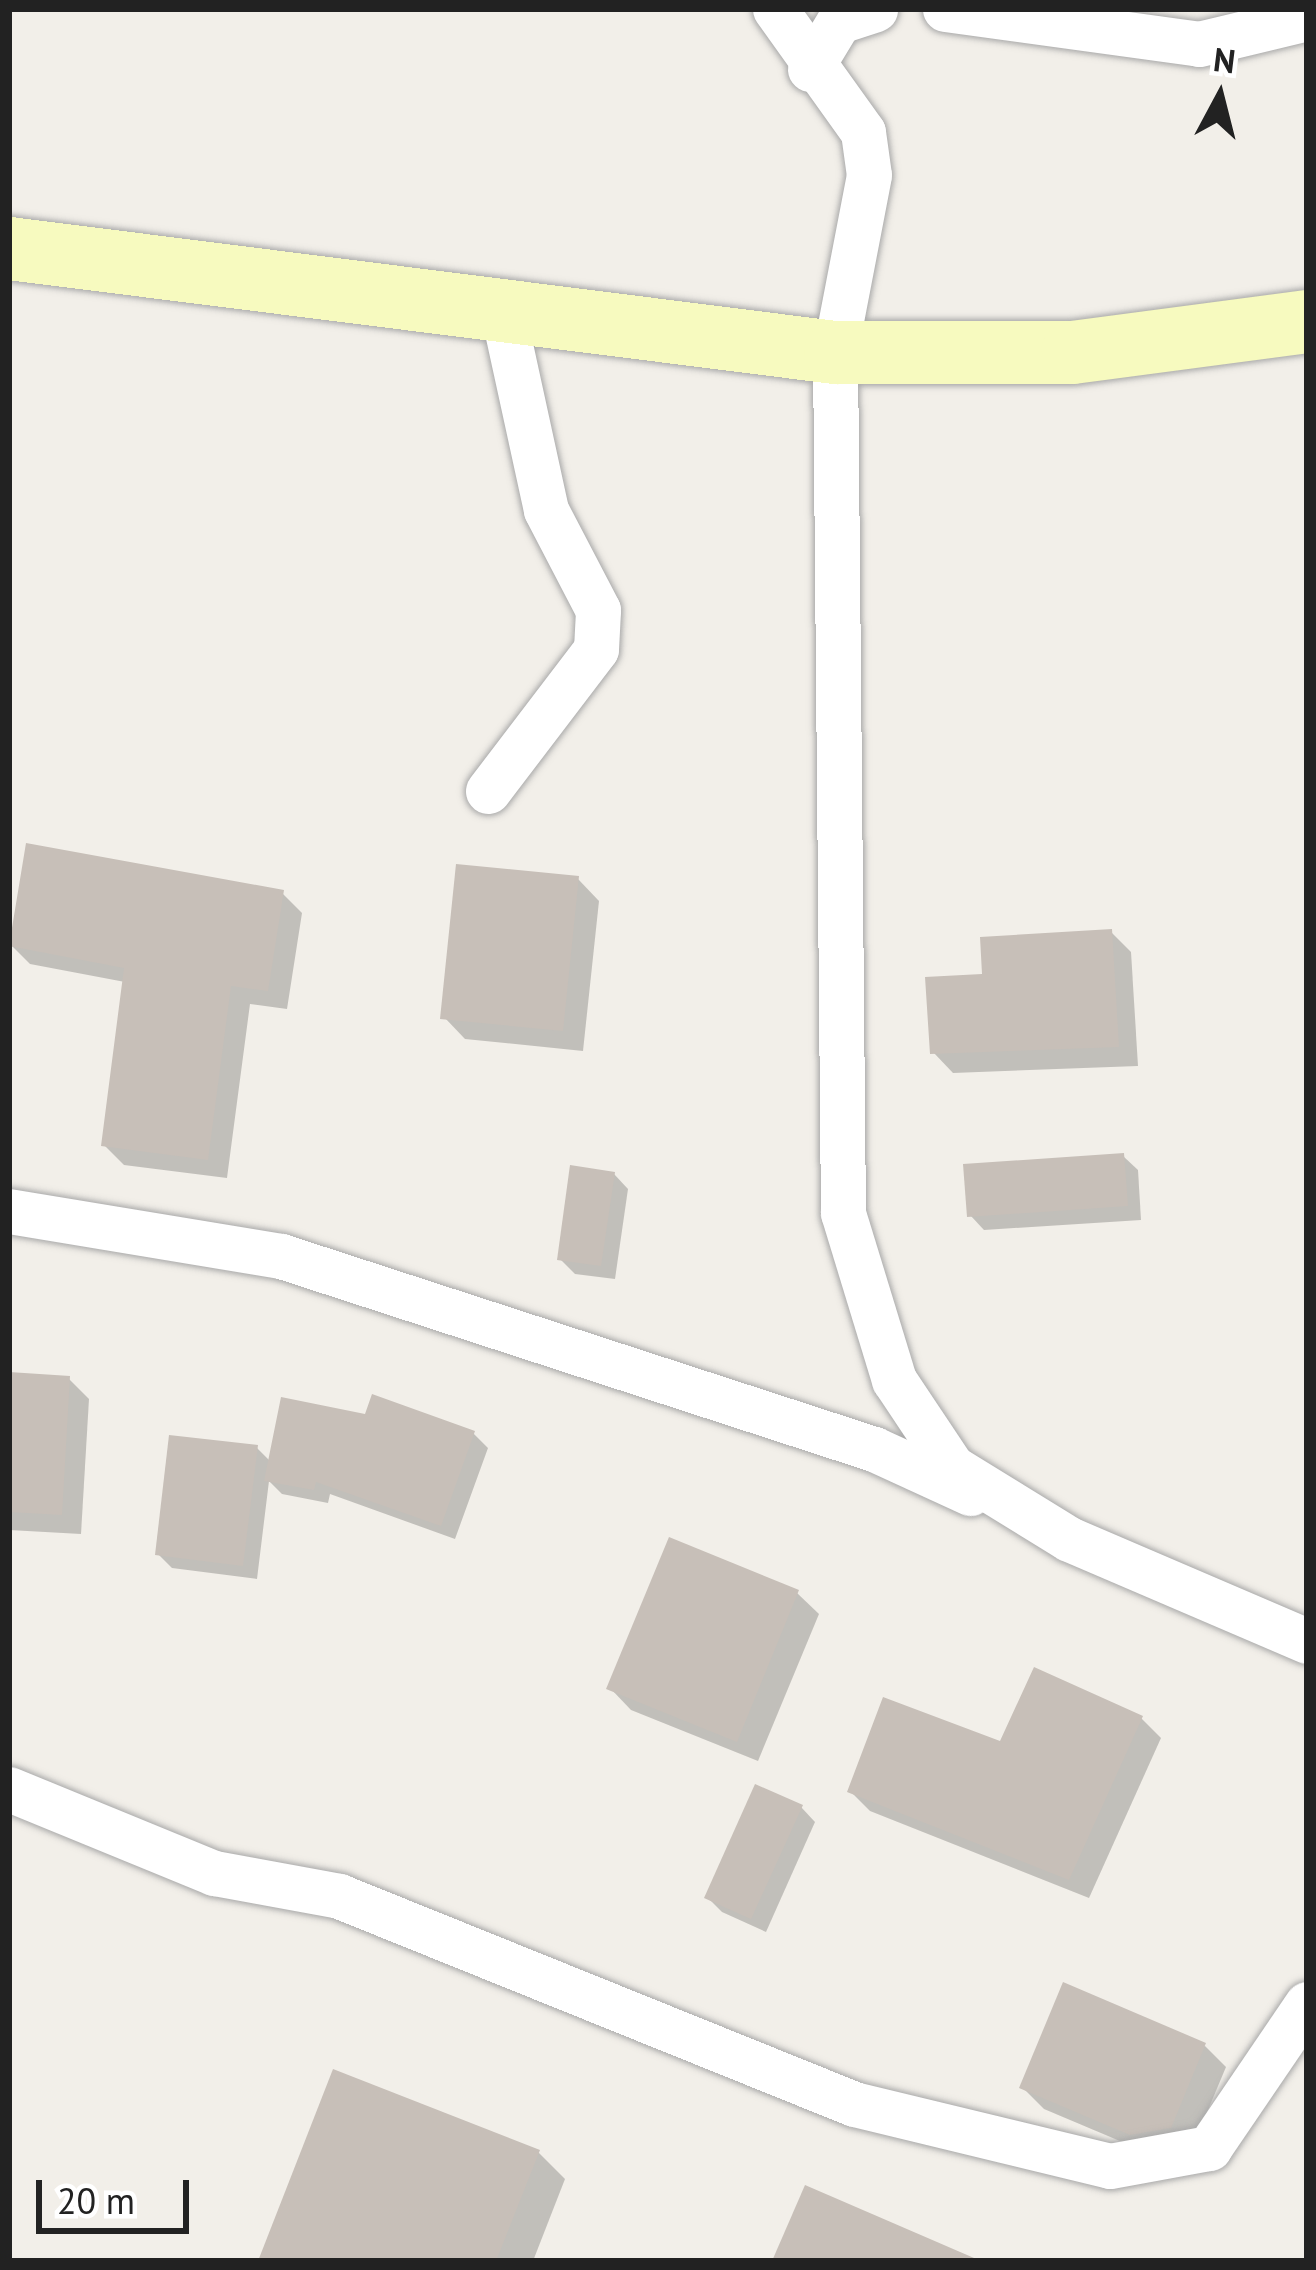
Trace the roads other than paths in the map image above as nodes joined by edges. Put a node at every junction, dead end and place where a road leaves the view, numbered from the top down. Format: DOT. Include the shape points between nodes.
graph roads {
  1 [pos="775,9"];
  2 [pos="874,9"];
  3 [pos="945,9"];
  4 [pos="1307,18"];
  5 [pos="810,69"];
  6 [pos="9,248"];
  7 [pos="503,313"];
  8 [pos="1307,321"];
  9 [pos="835,352"];
  10 [pos="488,791"];
  11 [pos="9,1211"];
  12 [pos="1069,1539"];
  13 [pos="1307,1641"];
  14 [pos="9,1789"];
  15 [pos="1307,2005"];
  1 -- 5 [label="street"];
  2 -- 5 [label="street" via="839,21"];
  3 -- 4 [label="street" via="1199,44"];
  5 -- 9 [label="street" via="863,132 869,175"];
  6 -- 7 [label="street"];
  7 -- 9 [label="street"];
  7 -- 10 [label="street" via="546,510 598,610 596,650"];
  8 -- 9 [label="street" via="1072,352"];
  9 -- 12 [label="street" via="843,1213 894,1380 952,1467"];
  11 -- 12 [label="street" via="281,1256 874,1449"];
  12 -- 13 [label="street"];
  14 -- 15 [label="street" via="214,1873 339,1896 854,2104 1110,2166 1209,2148"];
}
